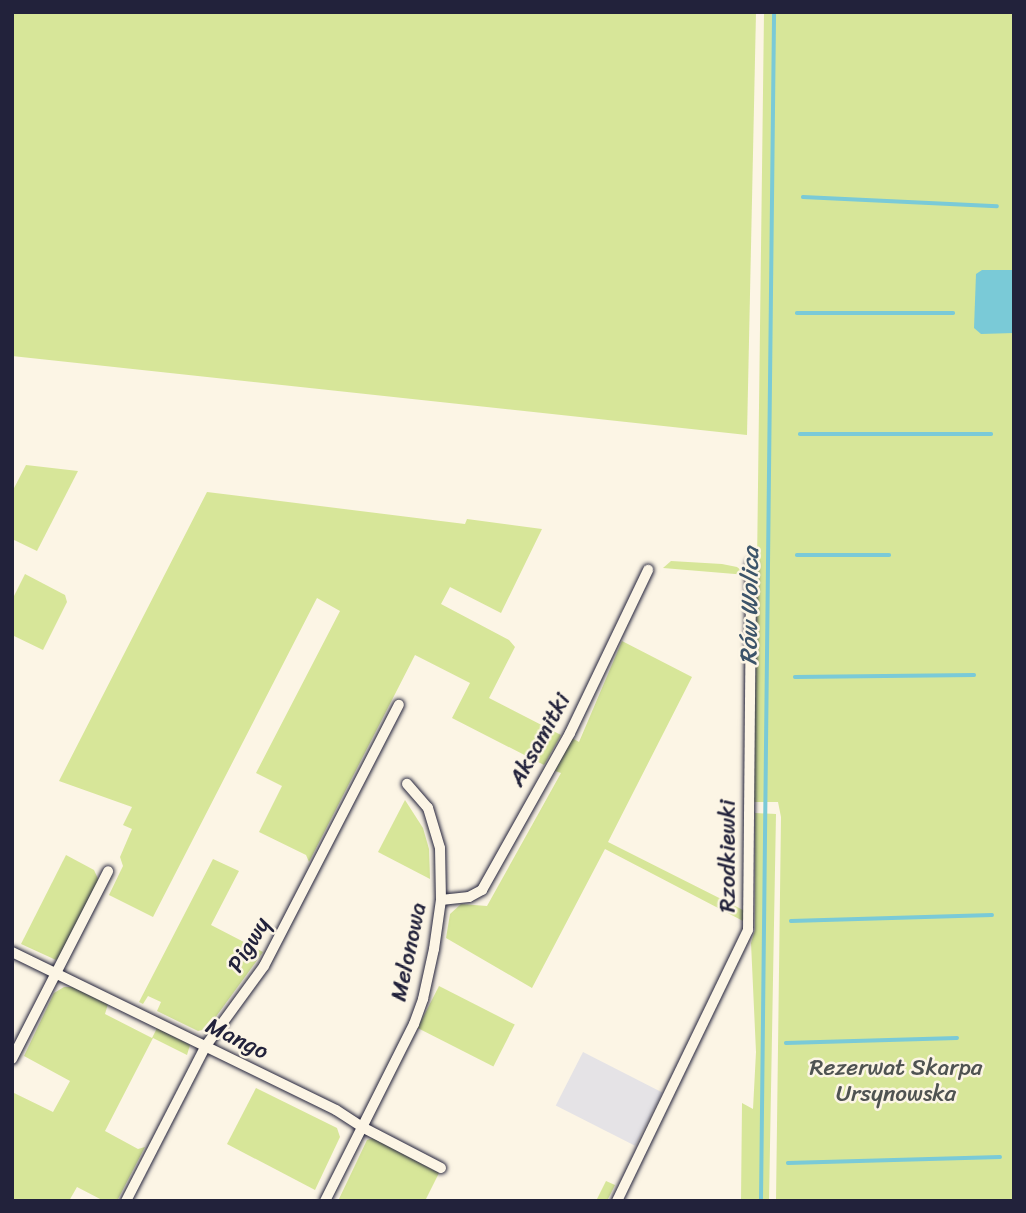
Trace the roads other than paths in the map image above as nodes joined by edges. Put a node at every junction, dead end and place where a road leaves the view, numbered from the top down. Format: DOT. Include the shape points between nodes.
graph roads {
  1 [pos="751,565"];
  2 [pos="648,569"];
  3 [pos="399,705"];
  4 [pos="407,784"];
  5 [pos="108,871"];
  6 [pos="441,900"];
  7 [pos="12,952"];
  8 [pos="56,974"];
  9 [pos="205,1047"];
  10 [pos="12,1059"];
  11 [pos="362,1127"];
  12 [pos="441,1168"];
  13 [pos="126,1201"];
  14 [pos="325,1201"];
  15 [pos="617,1201"];
  1 -- 15 [label="street, Rzodkiewki" via="748,930"];
  2 -- 6 [label="street, Aksamitki" via="572,729 482,890 469,897"];
  3 -- 9 [label="street, Pigwy" via="264,966"];
  4 -- 6 [label="street, Melonowa" via="424,802 437,832"];
  5 -- 8 [label="street"];
  6 -- 11 [label="street, Melonowa" via="423,999"];
  7 -- 8 [label="street, Mango"];
  8 -- 9 [label="street, Mango"];
  8 -- 10 [label="street"];
  9 -- 11 [label="street, Mango"];
  9 -- 13 [label="street, Pigwy"];
  11 -- 12 [label="street, Mango"];
  11 -- 14 [label="street, Melonowa"];
}
